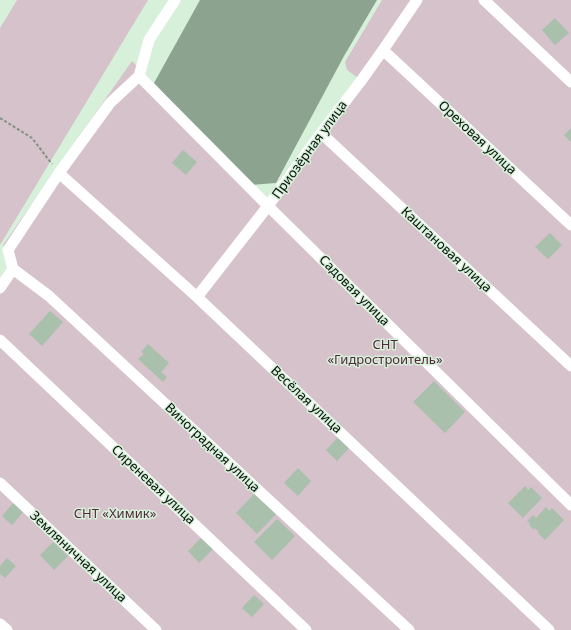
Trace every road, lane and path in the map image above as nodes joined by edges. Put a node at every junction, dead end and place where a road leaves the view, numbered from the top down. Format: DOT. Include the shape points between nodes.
graph roads {
  1 [pos="175,0"];
  2 [pos="417,0"];
  3 [pos="484,0"];
  4 [pos="383,50"];
  5 [pos="139,76"];
  6 [pos="571,82"];
  7 [pos="0,118"];
  8 [pos="321,133"];
  9 [pos="59,173"];
  10 [pos="268,206"];
  11 [pos="571,225"];
  12 [pos="13,269"];
  13 [pos="0,288"];
  14 [pos="197,297"];
  15 [pos="0,340"];
  16 [pos="571,366"];
  17 [pos="0,483"];
  18 [pos="571,505"];
  19 [pos="0,624"];
  20 [pos="7,630"];
  21 [pos="156,630"];
  22 [pos="306,630"];
  23 [pos="409,630"];
  24 [pos="549,630"];
  1 -- 5 [label="street" via="150,40"];
  2 -- 4 [label="street, Приозёрная улица"];
  3 -- 6 [label="street"];
  4 -- 8 [label="street, Приозёрная улица"];
  4 -- 11 [label="street, Ореховая улица"];
  5 -- 9 [label="street" via="110,103"];
  5 -- 10 [label="street, Садовая улица"];
  7 -- 9 [label="path" via="32,138"];
  8 -- 10 [label="street, Приозёрная улица"];
  8 -- 16 [label="street, Каштановая улица"];
  9 -- 12 [label="street" via="8,250"];
  9 -- 14 [label="street, Весёлая улица"];
  10 -- 14 [label="street, Приозёрная улица"];
  10 -- 18 [label="street, Садовая улица"];
  12 -- 13 [label="street"];
  12 -- 23 [label="street, Виноградная улица" via="48,296"];
  14 -- 24 [label="street, Весёлая улица"];
  15 -- 22 [label="street, Сиреневая улица"];
  17 -- 21 [label="street, Земляничная улица"];
  19 -- 20 [label="street"];
}
